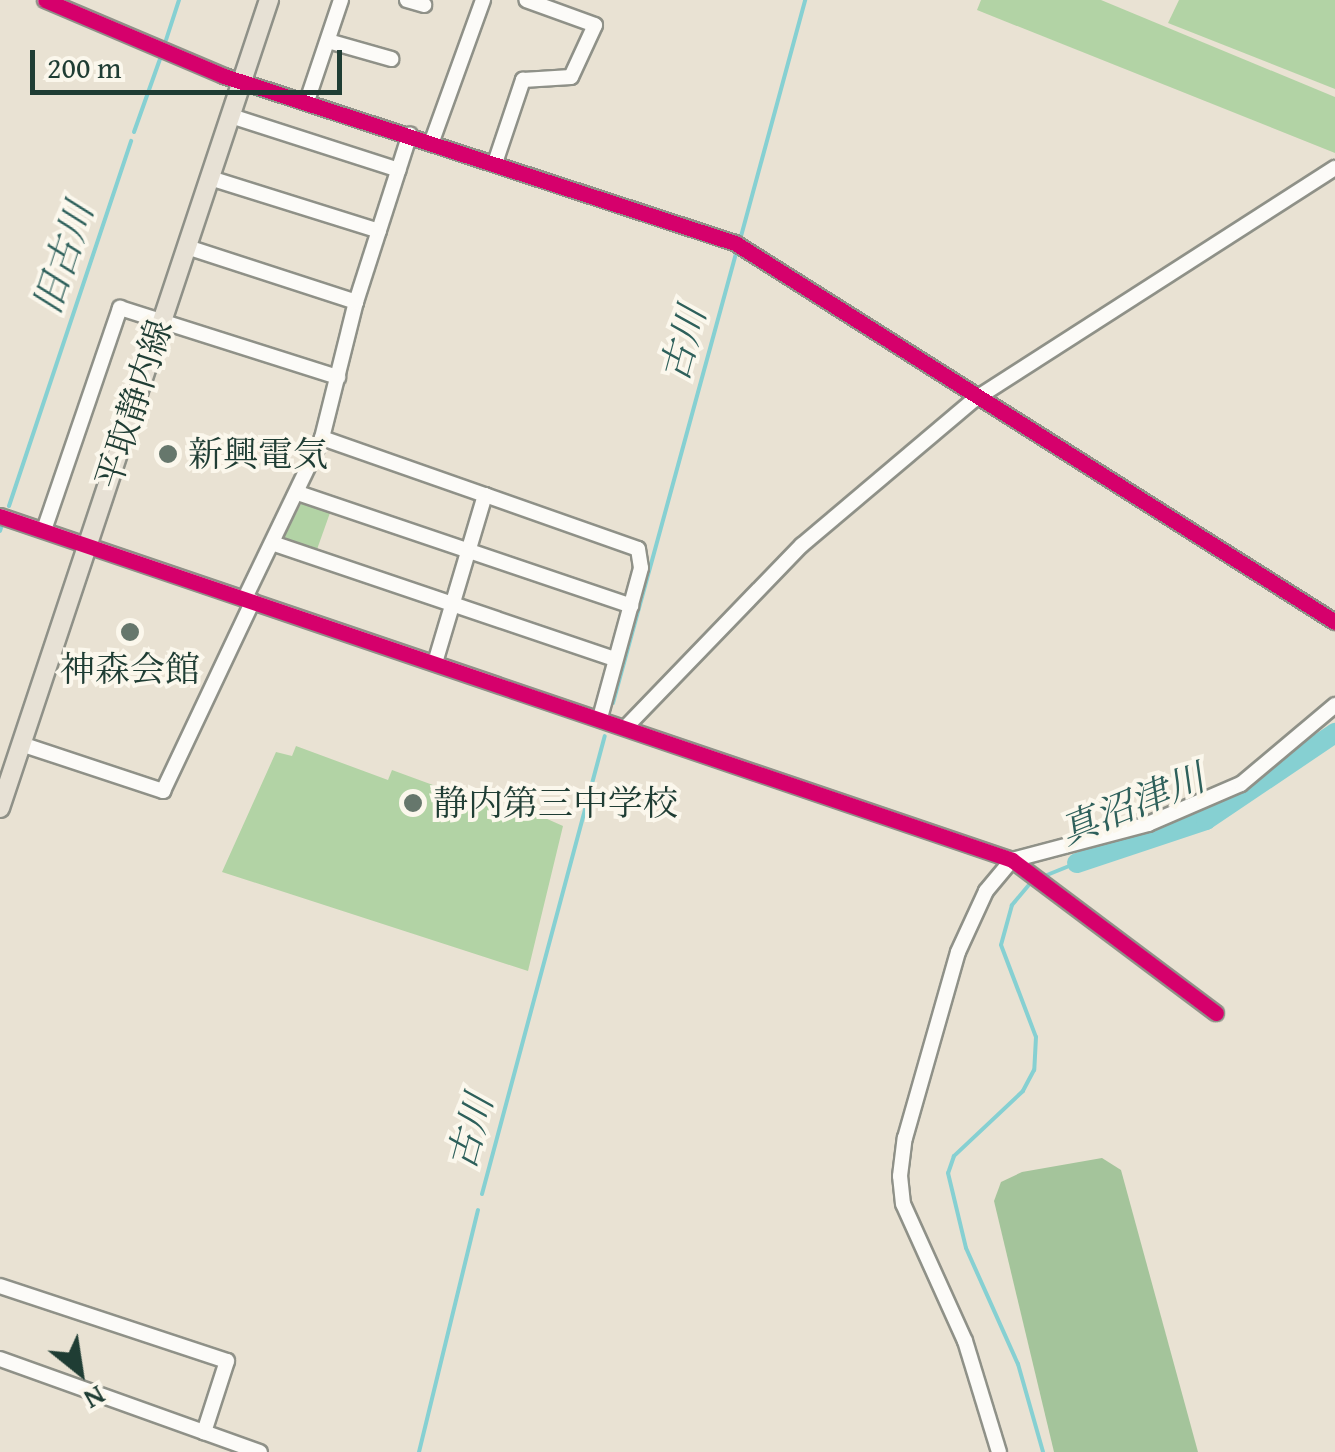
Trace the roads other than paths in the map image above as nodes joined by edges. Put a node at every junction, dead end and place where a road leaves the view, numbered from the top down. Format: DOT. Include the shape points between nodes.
graph roads {
  1 [pos="45,0"];
  2 [pos="270,0"];
  3 [pos="341,0"];
  4 [pos="408,0"];
  5 [pos="484,0"];
  6 [pos="526,0"];
  7 [pos="424,4"];
  8 [pos="328,41"];
  9 [pos="391,59"];
  10 [pos="242,81"];
  11 [pos="307,101"];
  12 [pos="231,116"];
  13 [pos="410,134"];
  14 [pos="432,141"];
  15 [pos="495,163"];
  16 [pos="1335,168"];
  17 [pos="399,170"];
  18 [pos="210,178"];
  19 [pos="378,231"];
  20 [pos="187,246"];
  21 [pos="356,302"];
  22 [pos="162,320"];
  23 [pos="338,377"];
  24 [pos="975,399"];
  25 [pos="322,438"];
  26 [pos="298,492"];
  27 [pos="485,495"];
  28 [pos="0,516"];
  29 [pos="44,530"];
  30 [pos="272,543"];
  31 [pos="87,545"];
  32 [pos="468,550"];
  33 [pos="249,599"];
  34 [pos="452,604"];
  35 [pos="630,606"];
  36 [pos="1335,622"];
  37 [pos="615,659"];
  38 [pos="436,663"];
  39 [pos="1335,705"];
  40 [pos="600,718"];
  41 [pos="626,727"];
  42 [pos="21,744"];
  43 [pos="0,808"];
  44 [pos="1012,860"];
  45 [pos="1216,1012"];
  46 [pos="0,1286"];
  47 [pos="0,1359"];
  48 [pos="204,1432"];
  49 [pos="260,1452"];
  50 [pos="1000,1452"];
  1 -- 10 [label="street"];
  2 -- 10 [label="main road, 平取静内線"];
  3 -- 8 [label="street"];
  4 -- 7 [label="street"];
  5 -- 14 [label="street"];
  6 -- 15 [label="street" via="595,25 571,77 524,80"];
  8 -- 9 [label="street"];
  8 -- 11 [label="street"];
  10 -- 11 [label="street"];
  10 -- 12 [label="main road, 平取静内線"];
  11 -- 13 [label="street"];
  12 -- 17 [label="street"];
  12 -- 18 [label="main road, 平取静内線"];
  13 -- 14 [label="street"];
  13 -- 17 [label="street"];
  14 -- 15 [label="street"];
  15 -- 24 [label="street" via="739,246"];
  16 -- 24 [label="street"];
  17 -- 19 [label="street"];
  18 -- 19 [label="street"];
  18 -- 20 [label="main road, 平取静内線"];
  19 -- 21 [label="street"];
  20 -- 21 [label="street"];
  20 -- 22 [label="main road, 平取静内線"];
  21 -- 23 [label="street"];
  22 -- 23 [label="street"];
  22 -- 29 [label="street" via="120,308"];
  22 -- 31 [label="main road, 平取静内線"];
  23 -- 25 [label="street"];
  24 -- 36 [label="street"];
  24 -- 41 [label="street" via="802,545"];
  25 -- 26 [label="street"];
  25 -- 27 [label="street"];
  26 -- 30 [label="street"];
  26 -- 32 [label="street"];
  27 -- 32 [label="street"];
  27 -- 35 [label="street" via="630,543 641,557"];
  28 -- 29 [label="street"];
  29 -- 31 [label="street"];
  30 -- 33 [label="street"];
  30 -- 34 [label="street"];
  31 -- 33 [label="street"];
  31 -- 42 [label="main road, 平取静内線"];
  32 -- 34 [label="street"];
  32 -- 35 [label="street"];
  33 -- 38 [label="street"];
  33 -- 42 [label="street" via="162,791"];
  34 -- 37 [label="street"];
  34 -- 38 [label="street"];
  35 -- 37 [label="street"];
  37 -- 40 [label="street"];
  38 -- 40 [label="street"];
  39 -- 44 [label="street" via="1242,784 1148,824"];
  40 -- 41 [label="street"];
  41 -- 44 [label="street"];
  42 -- 43 [label="main road, 平取静内線"];
  44 -- 45 [label="street"];
  44 -- 50 [label="street" via="986,891 958,952 900,1176 904,1204 965,1341"];
  46 -- 48 [label="street" via="226,1360"];
  47 -- 48 [label="street"];
  48 -- 49 [label="street"];
}
